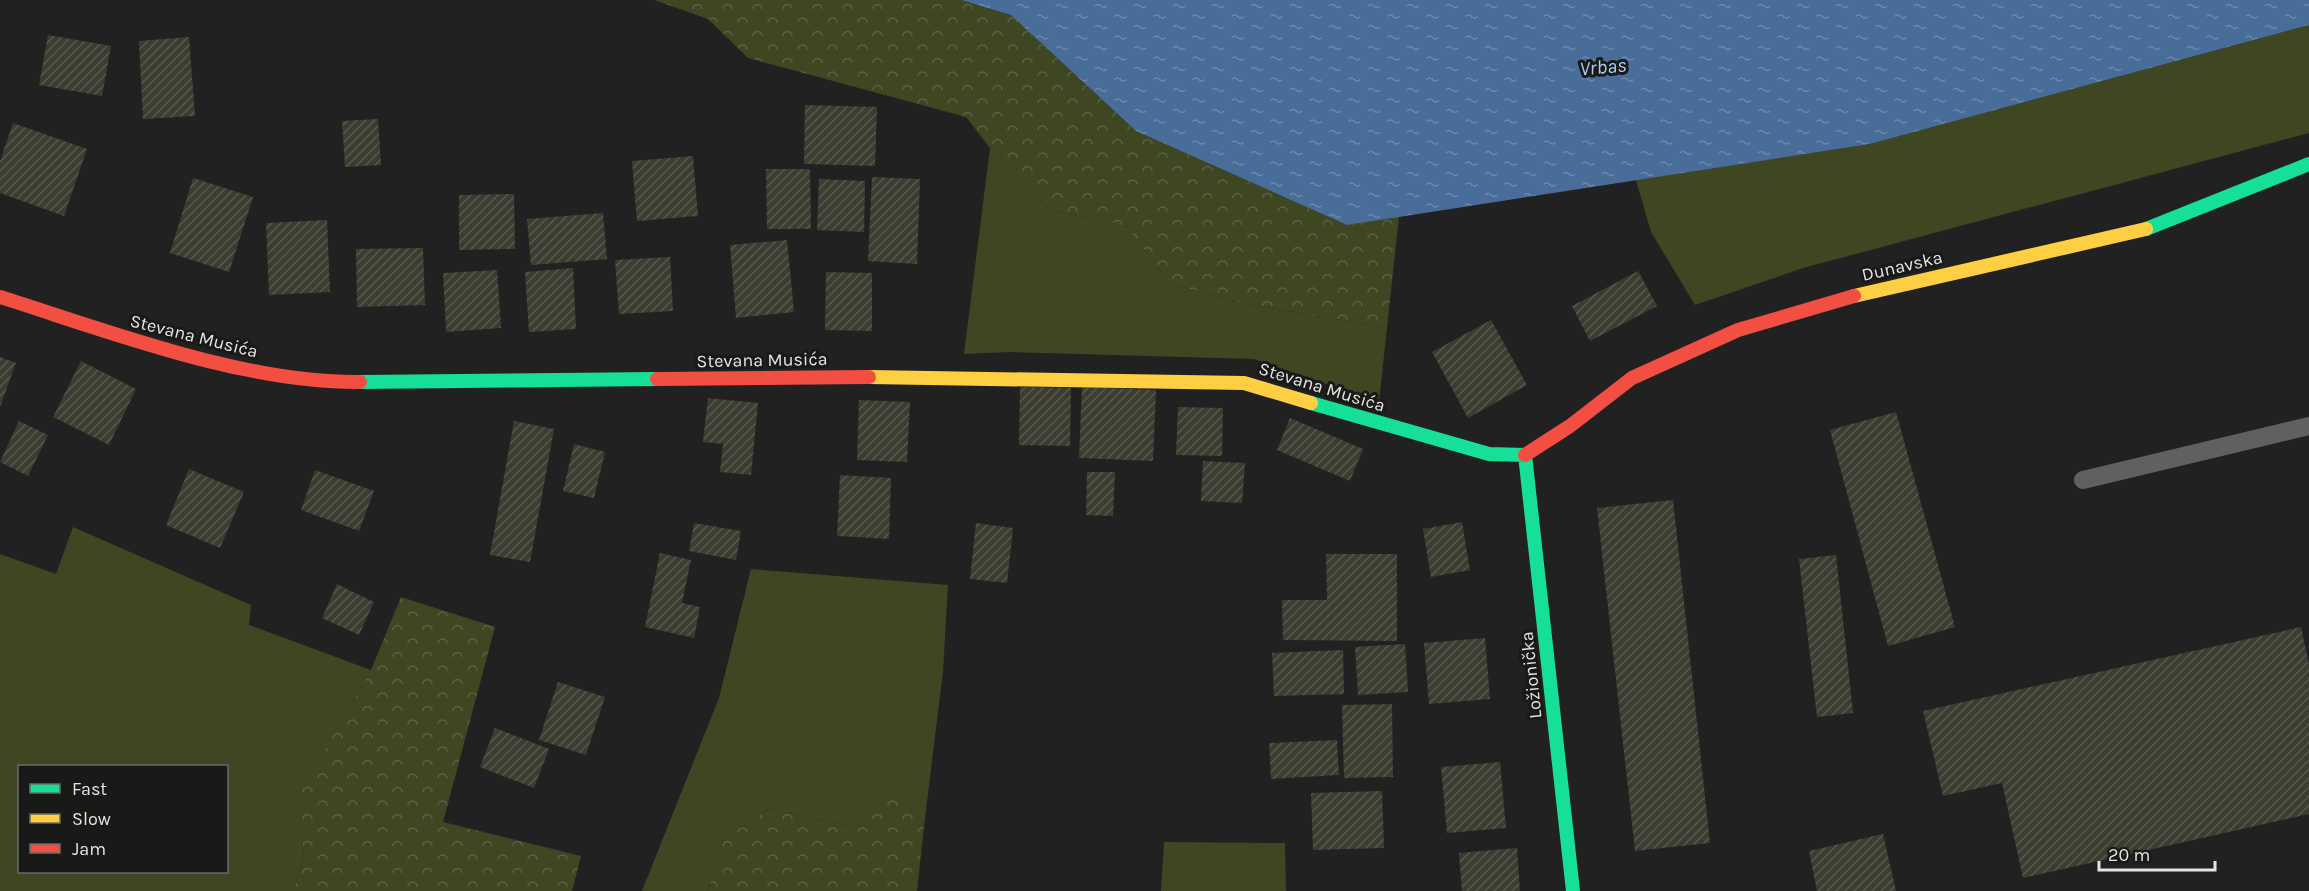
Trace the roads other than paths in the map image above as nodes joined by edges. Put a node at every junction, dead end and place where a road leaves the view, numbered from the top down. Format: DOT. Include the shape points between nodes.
graph roads {
  1 [pos="2309,164"];
  2 [pos="0,297"];
  3 [pos="2309,426"];
  4 [pos="1525,455"];
  5 [pos="2083,480"];
  6 [pos="1574,891"];
  1 -- 4 [label="street, Dunavska" via="2136,233 1865,292 1738,330 1632,378"];
  2 -- 4 [label="street, Stevana Musića" via="241,369 345,382 889,377 1244,382 1489,454"];
  3 -- 5 [label="lane"];
  4 -- 6 [label="street, Ložionička"];
}
